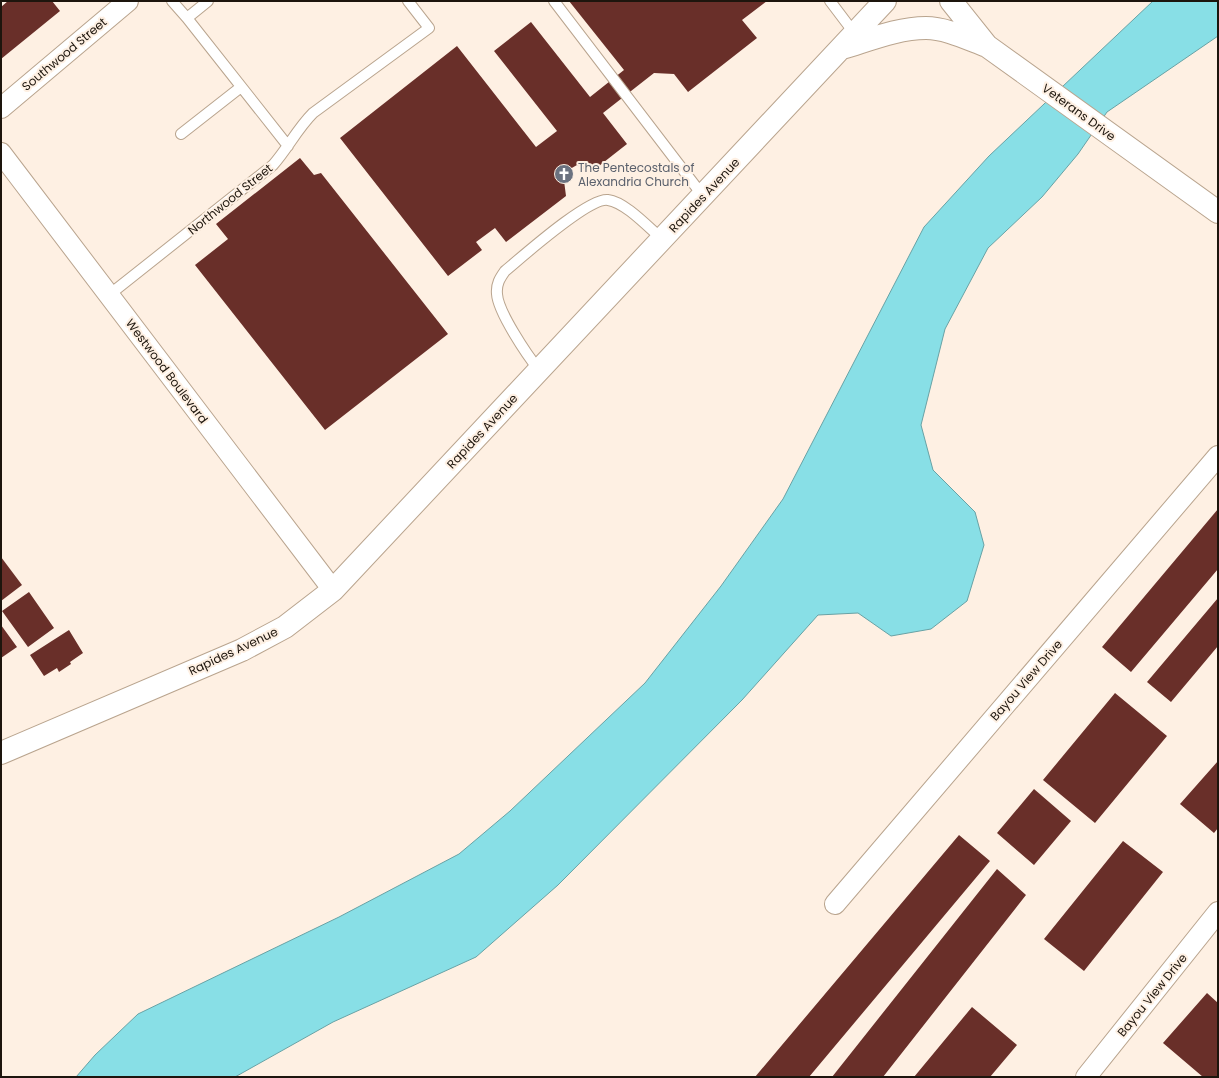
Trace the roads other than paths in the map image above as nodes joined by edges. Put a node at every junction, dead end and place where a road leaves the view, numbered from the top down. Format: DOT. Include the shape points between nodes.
graph roads {
  1 [pos="128,1"];
  2 [pos="172,1"];
  3 [pos="208,1"];
  4 [pos="408,1"];
  5 [pos="554,1"];
  6 [pos="830,1"];
  7 [pos="885,1"];
  8 [pos="951,1"];
  9 [pos="967,1"];
  10 [pos="187,18"];
  11 [pos="849,41"];
  12 [pos="996,52"];
  13 [pos="241,87"];
  14 [pos="1,108"];
  15 [pos="181,134"];
  16 [pos="288,146"];
  17 [pos="1,153"];
  18 [pos="703,196"];
  19 [pos="1218,212"];
  20 [pos="662,239"];
  21 [pos="109,295"];
  22 [pos="539,370"];
  23 [pos="1218,456"];
  24 [pos="333,590"];
  25 [pos="1,753"];
  26 [pos="835,904"];
  27 [pos="1218,912"];
  28 [pos="1086,1077"];
  1 -- 14 [label="street, Southwood Street"];
  2 -- 10 [label="lane"];
  3 -- 10 [label="lane"];
  4 -- 16 [label="lane, Northwood Street" via="429,28 313,113 302,124"];
  5 -- 18 [label="lane"];
  6 -- 11 [label="lane"];
  7 -- 11 [label="main road, Rapides Avenue"];
  8 -- 12 [label="main road, Veterans Drive"];
  9 -- 12 [label="main road"];
  10 -- 13 [label="lane"];
  11 -- 12 [label="main road" via="926,28 952,33"];
  11 -- 18 [label="main road, Rapides Avenue"];
  12 -- 19 [label="main road, Veterans Drive"];
  13 -- 15 [label="lane"];
  13 -- 16 [label="lane"];
  16 -- 21 [label="lane, Northwood Street" via="273,166"];
  17 -- 21 [label="street, Westwood Boulevard"];
  18 -- 20 [label="main road, Rapides Avenue"];
  20 -- 22 [label="main road, Rapides Avenue"];
  20 -- 22 [label="lane" via="620,205 600,200 575,214 505,271 499,279 497,296 518,343"];
  21 -- 24 [label="street, Westwood Boulevard"];
  22 -- 24 [label="main road, Rapides Avenue"];
  23 -- 26 [label="street, Bayou View Drive"];
  24 -- 25 [label="main road, Rapides Avenue" via="285,627 242,650"];
  27 -- 28 [label="street, Bayou View Drive"];
}
